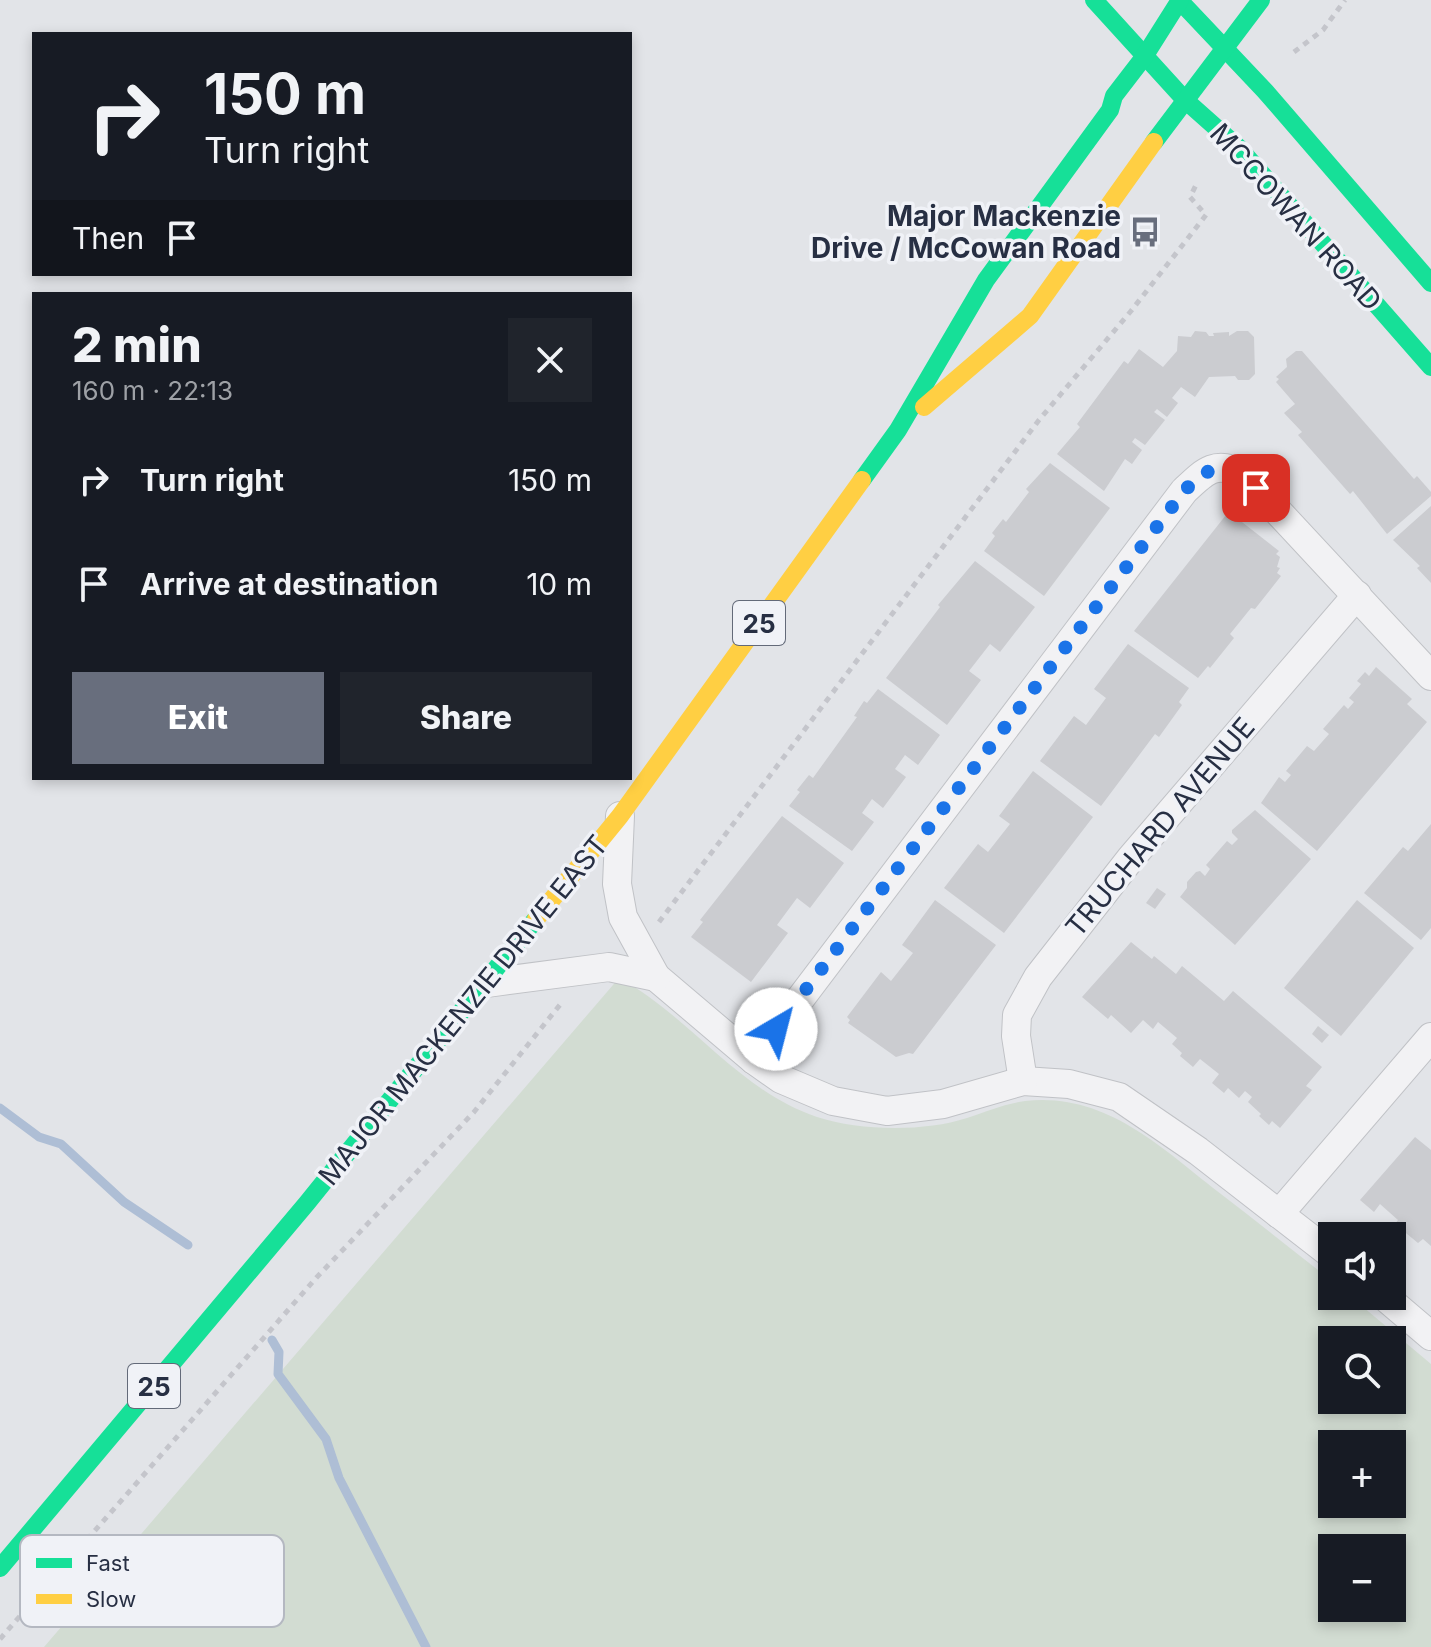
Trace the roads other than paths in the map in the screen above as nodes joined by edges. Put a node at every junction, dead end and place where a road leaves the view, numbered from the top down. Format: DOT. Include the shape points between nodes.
graph roads {
  1 [pos="1094,0"];
  2 [pos="1180,0"];
  3 [pos="1261,0"];
  4 [pos="1225,49"];
  5 [pos="1144,57"];
  6 [pos="1185,100"];
  7 [pos="1431,283"];
  8 [pos="1431,367"];
  9 [pos="898,430"];
  10 [pos="1357,595"];
  11 [pos="1431,676"];
  12 [pos="620,816"];
  13 [pos="656,977"];
  14 [pos="487,983"];
  15 [pos="1431,1037"];
  16 [pos="754,1060"];
  17 [pos="1023,1081"];
  18 [pos="1279,1214"];
  19 [pos="1318,1244"];
  20 [pos="1400,1310"];
  21 [pos="1431,1336"];
  22 [pos="28,1535"];
  23 [pos="20,1544"];
  24 [pos="0,1568"];
  1 -- 5 [label="main road, MCCOWAN ROAD"];
  2 -- 4 [label="main road, MCCOWAN ROAD"];
  2 -- 5 [label="main road, MAJOR MACKENZIE DRIVE EAST / 25"];
  3 -- 4 [label="main road, MAJOR MACKENZIE DRIVE EAST / 25"];
  4 -- 6 [label="main road, MAJOR MACKENZIE DRIVE EAST / 25"];
  4 -- 7 [label="main road, MCCOWAN ROAD"];
  5 -- 6 [label="main road, MCCOWAN ROAD"];
  5 -- 9 [label="main road, MAJOR MACKENZIE DRIVE EAST / 25" via="986,280"];
  6 -- 8 [label="main road, MCCOWAN ROAD" via="1239,148"];
  6 -- 9 [label="main road, MAJOR MACKENZIE DRIVE EAST / 25" via="1030,316"];
  9 -- 12 [label="main road, MAJOR MACKENZIE DRIVE EAST / 25"];
  10 -- 11 [label="street"];
  10 -- 16 [label="street" via="1243,474 1229,467 1202,474"];
  10 -- 17 [label="street, TRUCHARD AVENUE" via="1131,858 1038,977 1017,1015"];
  12 -- 13 [label="street" via="617,884 623,917"];
  12 -- 14 [label="main road, MAJOR MACKENZIE DRIVE EAST / 25"];
  13 -- 14 [label="street" via="609,967"];
  13 -- 16 [label="street"];
  14 -- 22 [label="main road, MAJOR MACKENZIE DRIVE EAST / 25"];
  15 -- 18 [label="street"];
  16 -- 17 [label="street" via="808,1092 887,1111 943,1104"];
  17 -- 18 [label="street" via="1069,1084 1119,1097"];
  18 -- 19 [label="street"];
  20 -- 21 [label="street"];
  23 -- 24 [label="main road, MAJOR MACKENZIE DRIVE EAST / 25"];
}
